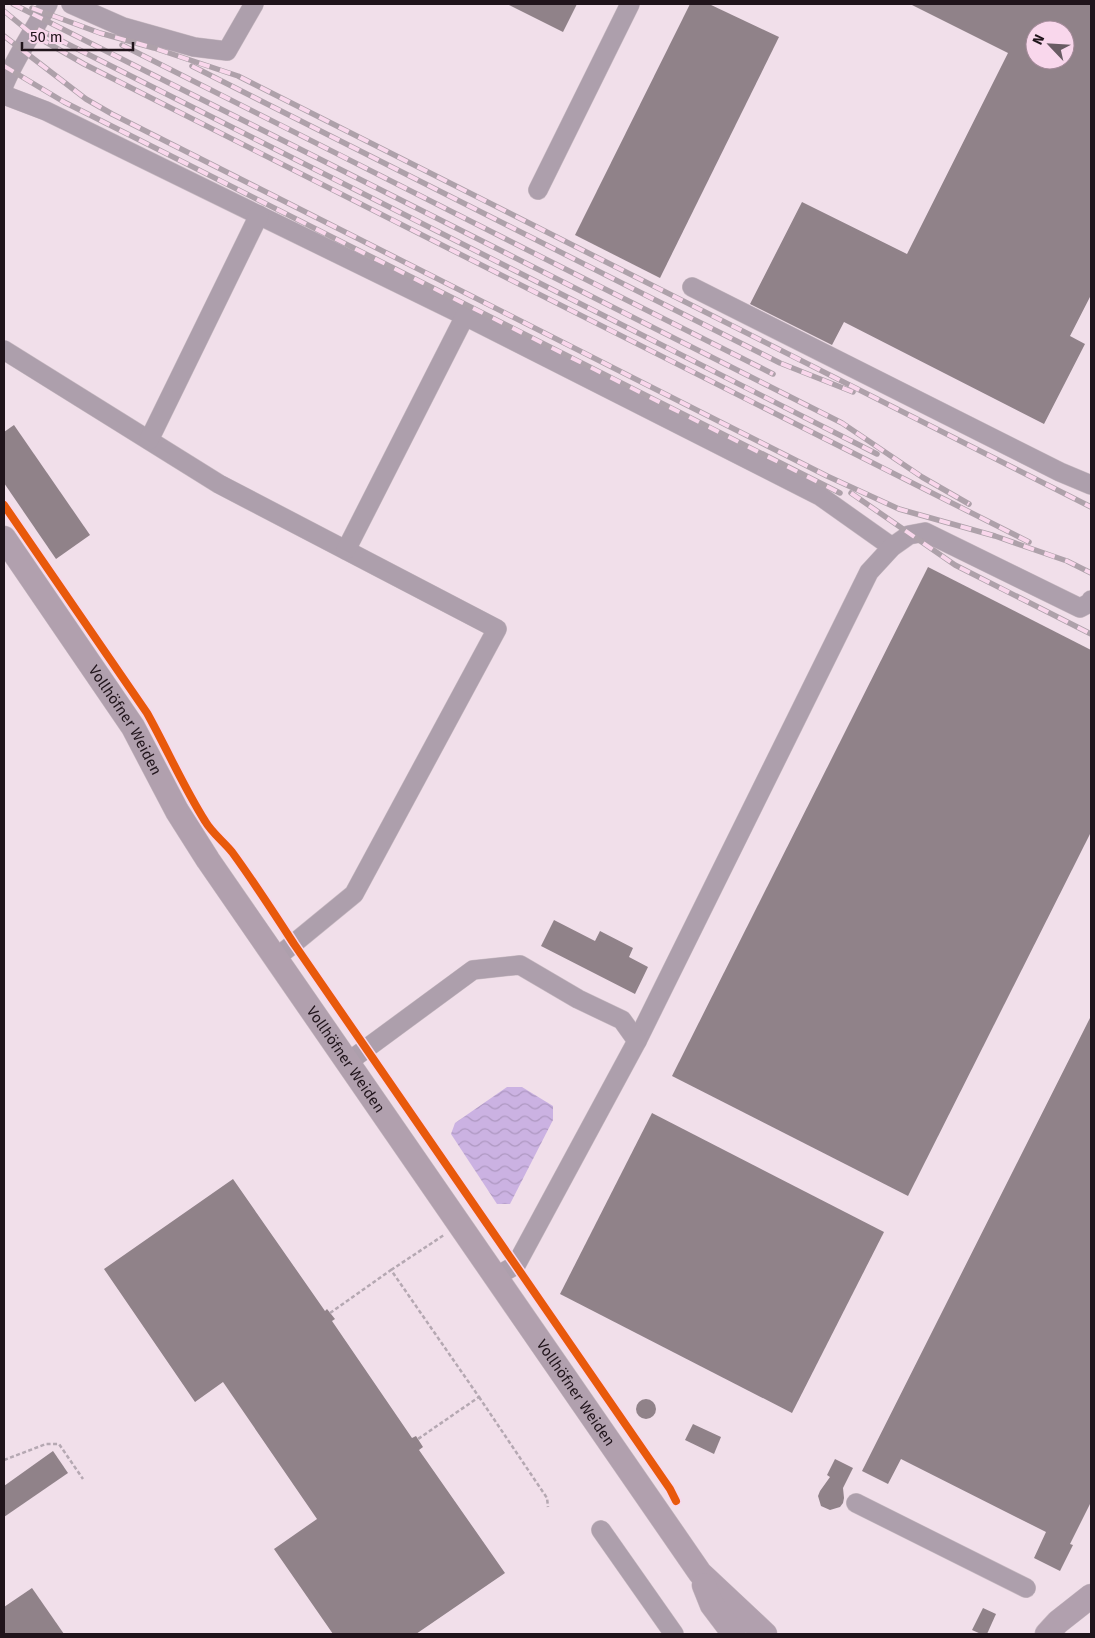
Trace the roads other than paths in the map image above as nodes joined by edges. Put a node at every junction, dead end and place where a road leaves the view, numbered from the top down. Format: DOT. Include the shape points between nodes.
graph roads {
  1 [pos="48,4"];
  2 [pos="71,4"];
  3 [pos="254,4"];
  4 [pos="630,4"];
  5 [pos="4,85"];
  6 [pos="4,95"];
  7 [pos="538,190"];
  8 [pos="259,215"];
  9 [pos="692,287"];
  10 [pos="465,316"];
  11 [pos="4,350"];
  12 [pos="149,440"];
  13 [pos="1091,485"];
  14 [pos="4,538"];
  15 [pos="892,547"];
  16 [pos="346,550"];
  17 [pos="1089,604"];
  18 [pos="276,958"];
  19 [pos="637,1041"];
  20 [pos="348,1062"];
  21 [pos="495,1276"];
  22 [pos="856,1503"];
  23 [pos="601,1530"];
  24 [pos="700,1573"];
  25 [pos="1026,1588"];
  26 [pos="1091,1596"];
  27 [pos="1052,1628"];
  28 [pos="674,1634"];
  29 [pos="734,1634"];
  30 [pos="765,1634"];
  31 [pos="1032,1634"];
  1 -- 5 [label="lane" via="20,50"];
  2 -- 3 [label="lane" via="123,28 194,47 227,51"];
  4 -- 7 [label="lane"];
  6 -- 8 [label="lane" via="46,111"];
  8 -- 10 [label="lane"];
  8 -- 12 [label="lane"];
  9 -- 13 [label="lane"];
  10 -- 15 [label="lane" via="820,496"];
  10 -- 16 [label="lane"];
  11 -- 12 [label="lane"];
  12 -- 16 [label="lane" via="219,484"];
  14 -- 18 [label="main road, Vollhöfner Weiden" via="115,699 177,812"];
  15 -- 17 [label="lane" via="909,535 925,532 1080,608"];
  15 -- 19 [label="lane" via="869,572"];
  16 -- 18 [label="lane" via="497,629 354,894"];
  18 -- 20 [label="main road, Vollhöfner Weiden"];
  19 -- 20 [label="lane" via="622,1020 520,965 473,970"];
  19 -- 21 [label="lane" via="516,1265"];
  20 -- 21 [label="main road, Vollhöfner Weiden"];
  21 -- 24 [label="main road, Vollhöfner Weiden"];
  22 -- 25 [label="lane"];
  23 -- 28 [label="lane"];
  24 -- 29 [label="main road, Vollhöfner Weiden" via="712,1605"];
  24 -- 30 [label="main road, Vollhöfner Weiden"];
  26 -- 27 [label="main road"];
  27 -- 31 [label="main road"];
}
